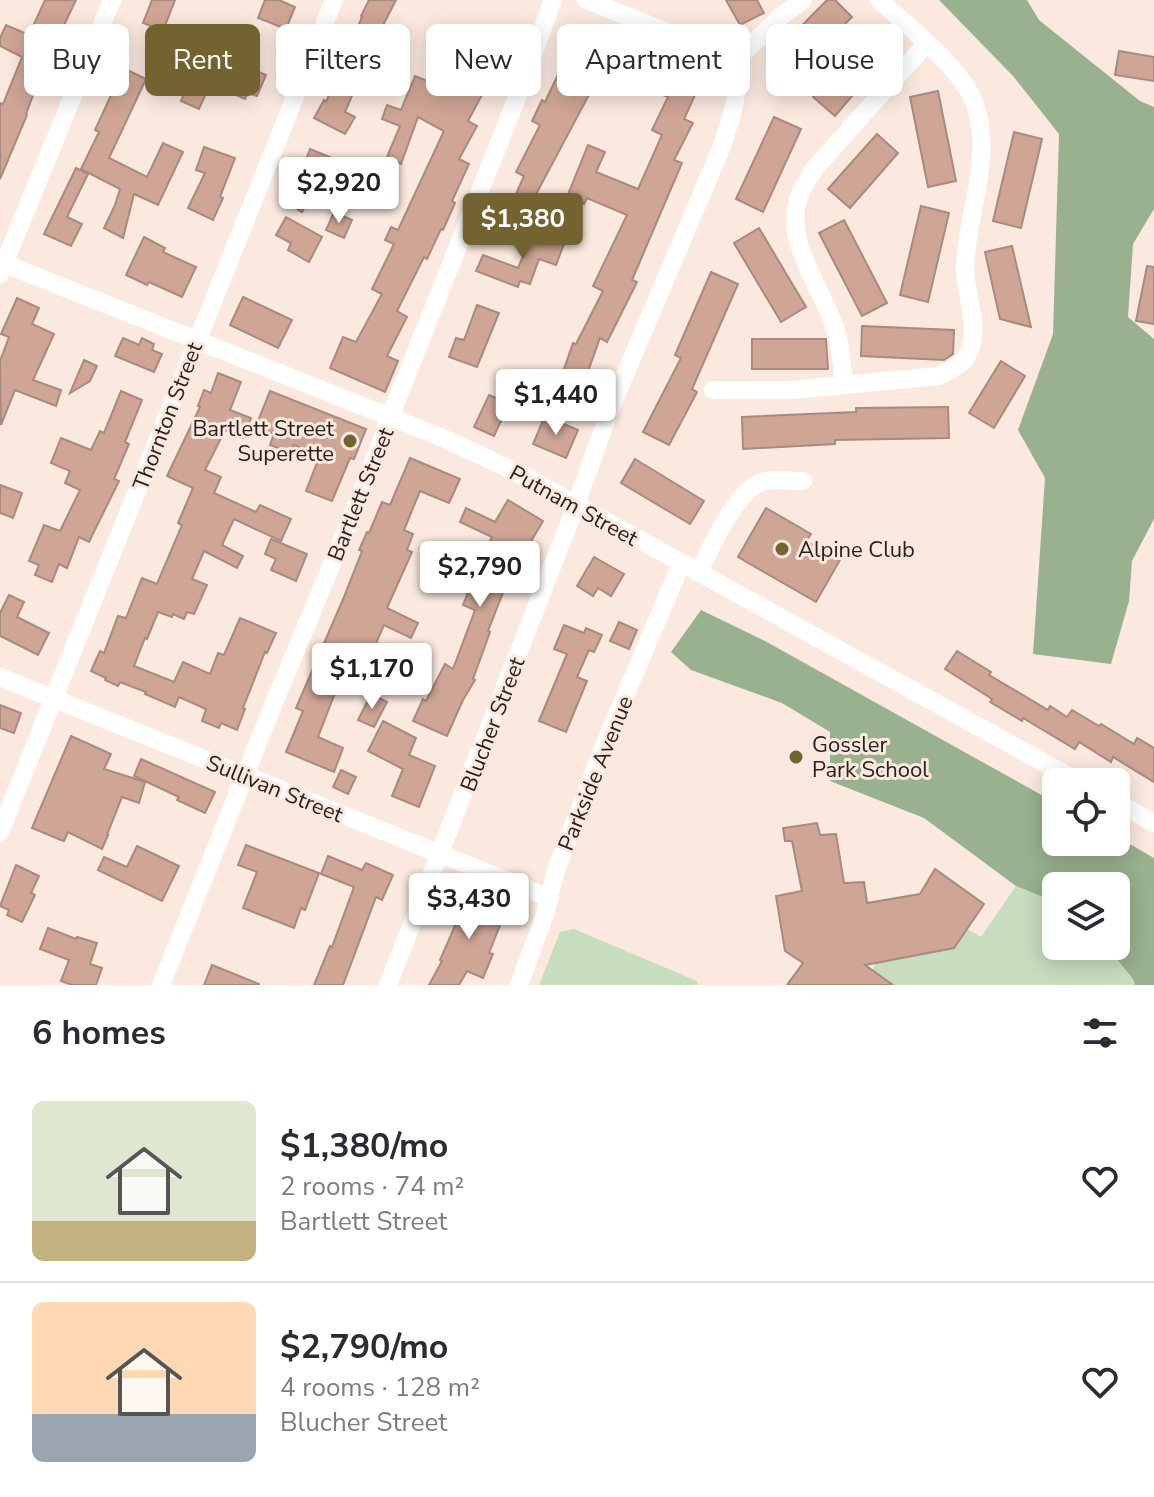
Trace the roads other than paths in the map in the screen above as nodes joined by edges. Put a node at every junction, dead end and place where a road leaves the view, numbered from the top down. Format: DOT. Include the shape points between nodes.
graph roads {
  1 [pos="112,0"];
  2 [pos="334,0"];
  3 [pos="553,0"];
  4 [pos="586,0"];
  5 [pos="803,0"];
  6 [pos="879,0"];
  7 [pos="647,24"];
  8 [pos="926,44"];
  9 [pos="750,46"];
  10 [pos="737,96"];
  11 [pos="1,267"];
  12 [pos="196,341"];
  13 [pos="844,384"];
  14 [pos="713,390"];
  15 [pos="390,417"];
  16 [pos="803,481"];
  17 [pos="576,505"];
  18 [pos="681,564"];
  19 [pos="698,573"];
  20 [pos="0,677"];
  21 [pos="54,699"];
  22 [pos="1053,768"];
  23 [pos="246,775"];
  24 [pos="1130,810"];
  25 [pos="1154,823"];
  26 [pos="0,832"];
  27 [pos="441,854"];
  28 [pos="550,898"];
  29 [pos="161,985"];
  30 [pos="388,985"];
  31 [pos="519,985"];
  1 -- 11 [label="street"];
  2 -- 12 [label="street, Thornton Street"];
  3 -- 15 [label="street, Bartlett Street"];
  4 -- 7 [label="street"];
  5 -- 9 [label="street"];
  6 -- 8 [label="street"];
  8 -- 13 [label="street" via="814,169 796,207 801,249 835,326"];
  8 -- 13 [label="street" via="963,82 980,121 978,184 965,268 973,331 970,352 957,367 938,376"];
  10 -- 17 [label="street, Blucher Street" via="722,146 610,410"];
  11 -- 12 [label="street, Putnam Street"];
  12 -- 15 [label="street, Putnam Street"];
  12 -- 21 [label="street, Thornton Street"];
  13 -- 14 [label="street"];
  15 -- 17 [label="street, Putnam Street" via="448,440"];
  15 -- 23 [label="street, Bartlett Street"];
  16 -- 19 [label="street" via="763,481 745,491"];
  17 -- 18 [label="street, Putnam Street"];
  17 -- 27 [label="street, Blucher Street"];
  18 -- 19 [label="street, Putnam Street"];
  18 -- 28 [label="street, Parkside Avenue" via="608,736"];
  19 -- 22 [label="street, Putnam Street"];
  20 -- 21 [label="street, Sullivan Street"];
  21 -- 23 [label="street, Sullivan Street"];
  21 -- 26 [label="street, Thornton Street"];
  23 -- 27 [label="street, Sullivan Street"];
  23 -- 29 [label="street, Bartlett Street"];
  24 -- 25 [label="street"];
  27 -- 28 [label="street, Sullivan Street"];
  27 -- 30 [label="street, Blucher Street"];
  28 -- 31 [label="street, Parkside Avenue"];
}
